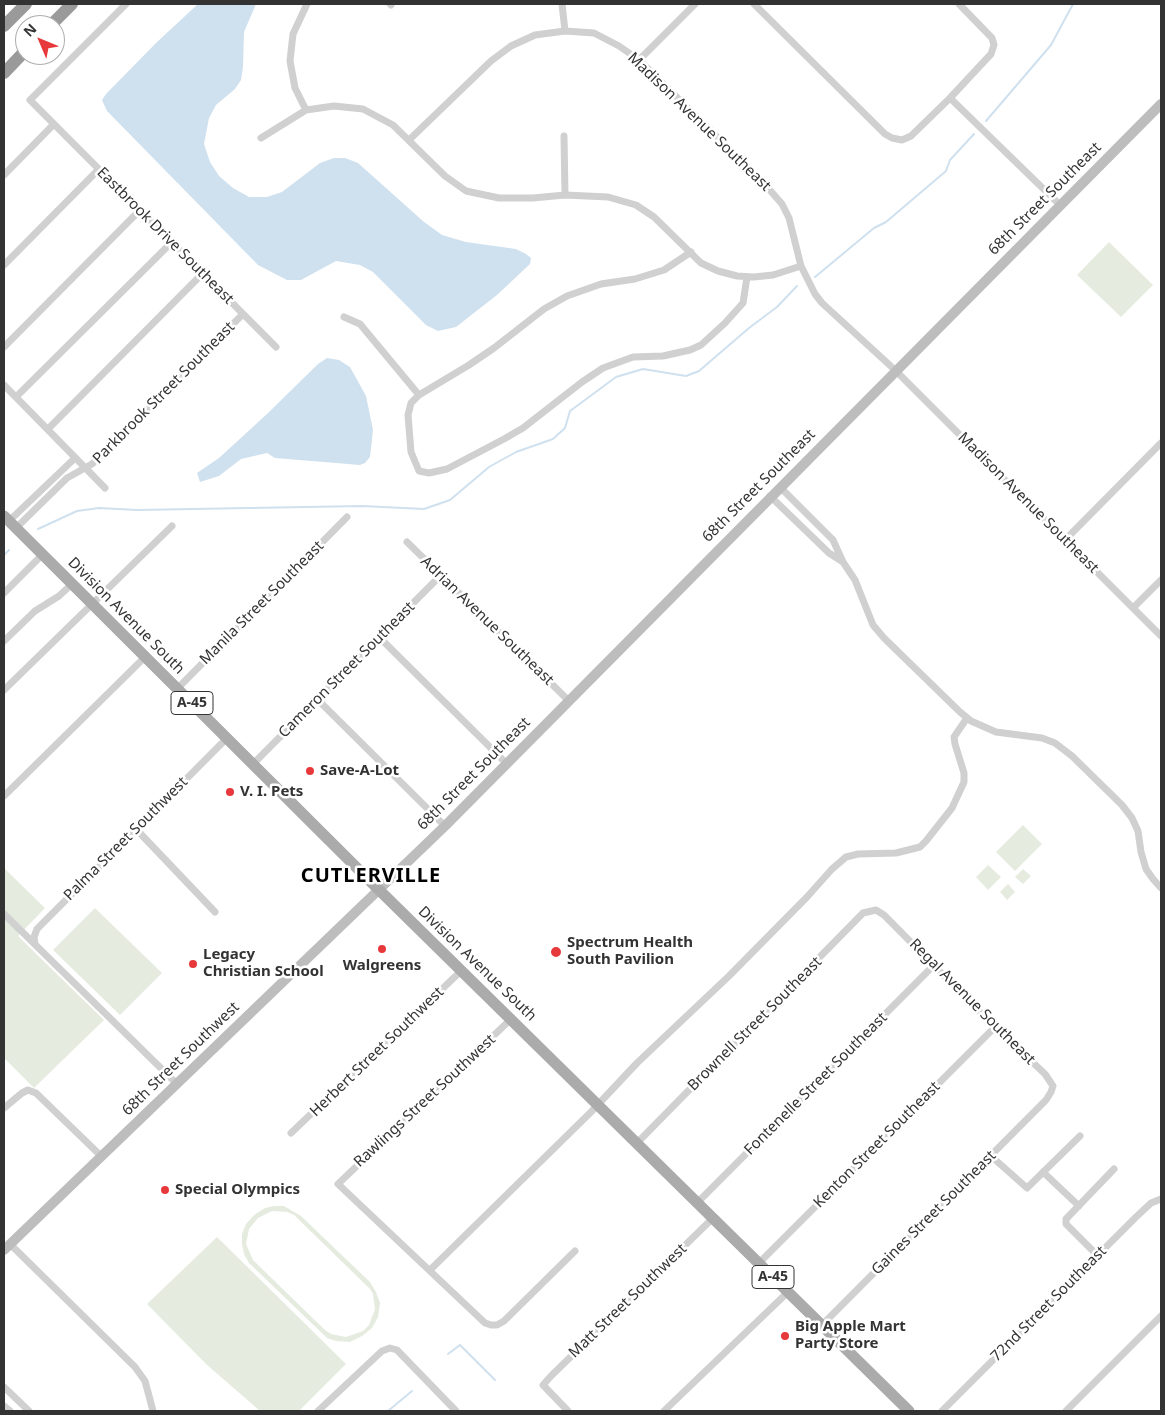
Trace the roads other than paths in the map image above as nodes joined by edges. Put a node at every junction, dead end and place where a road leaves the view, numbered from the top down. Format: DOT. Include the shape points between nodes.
graph roads {
  1 [pos="26,4"];
  2 [pos="72,4"];
  3 [pos="126,4"];
  4 [pos="307,4"];
  5 [pos="562,4"];
  6 [pos="695,4"];
  7 [pos="754,4"];
  8 [pos="959,4"];
  9 [pos="61,15"];
  10 [pos="4,26"];
  11 [pos="565,31"];
  12 [pos="639,60"];
  13 [pos="15,61"];
  14 [pos="4,73"];
  15 [pos="950,98"];
  16 [pos="1161,104"];
  17 [pos="306,110"];
  18 [pos="54,124"];
  19 [pos="564,136"];
  20 [pos="261,138"];
  21 [pos="409,140"];
  22 [pos="99,169"];
  23 [pos="4,175"];
  24 [pos="565,195"];
  25 [pos="1060,205"];
  26 [pos="140,210"];
  27 [pos="172,242"];
  28 [pos="691,252"];
  29 [pos="4,265"];
  30 [pos="802,266"];
  31 [pos="203,273"];
  32 [pos="747,277"];
  33 [pos="244,314"];
  34 [pos="344,316"];
  35 [pos="4,347"];
  36 [pos="276,347"];
  37 [pos="895,370"];
  38 [pos="4,385"];
  39 [pos="419,395"];
  40 [pos="16,397"];
  41 [pos="48,429"];
  42 [pos="1161,443"];
  43 [pos="75,458"];
  44 [pos="85,468"];
  45 [pos="780,486"];
  46 [pos="105,488"];
  47 [pos="770,496"];
  48 [pos="347,517"];
  49 [pos="10,522"];
  50 [pos="172,526"];
  51 [pos="1065,540"];
  52 [pos="407,542"];
  53 [pos="43,554"];
  54 [pos="843,562"];
  55 [pos="441,575"];
  56 [pos="1161,580"];
  57 [pos="72,584"];
  58 [pos="4,593"];
  59 [pos="92,604"];
  60 [pos="1133,608"];
  61 [pos="1161,636"];
  62 [pos="380,637"];
  63 [pos="4,641"];
  64 [pos="145,657"];
  65 [pos="178,689"];
  66 [pos="4,690"];
  67 [pos="317,700"];
  68 [pos="568,700"];
  69 [pos="967,718"];
  70 [pos="227,738"];
  71 [pos="506,763"];
  72 [pos="253,764"];
  73 [pos="4,796"];
  74 [pos="445,826"];
  75 [pos="136,829"];
  76 [pos="1161,888"];
  77 [pos="380,890"];
  78 [pos="876,910"];
  79 [pos="215,912"];
  80 [pos="4,914"];
  81 [pos="35,944"];
  82 [pos="934,965"];
  83 [pos="462,970"];
  84 [pos="511,1019"];
  85 [pos="995,1027"];
  86 [pos="177,1084"];
  87 [pos="1046,1100"];
  88 [pos="598,1105"];
  89 [pos="4,1108"];
  90 [pos="292,1133"];
  91 [pos="1080,1136"];
  92 [pos="637,1143"];
  93 [pos="101,1156"];
  94 [pos="991,1156"];
  95 [pos="1114,1169"];
  96 [pos="1043,1172"];
  97 [pos="1160,1199"];
  98 [pos="698,1202"];
  99 [pos="1079,1206"];
  100 [pos="713,1218"];
  101 [pos="7,1247"];
  102 [pos="575,1250"];
  103 [pos="1097,1255"];
  104 [pos="759,1263"];
  105 [pos="430,1270"];
  106 [pos="788,1292"];
  107 [pos="1161,1316"];
  108 [pos="822,1325"];
  109 [pos="4,1387"];
  110 [pos="4,1406"];
  111 [pos="10,1411"];
  112 [pos="29,1411"];
  113 [pos="153,1411"];
  114 [pos="318,1411"];
  115 [pos="456,1411"];
  116 [pos="568,1411"];
  117 [pos="664,1411"];
  118 [pos="909,1411"];
  119 [pos="942,1411"];
  120 [pos="1066,1411"];
  1 -- 10 [label="highway"];
  2 -- 9 [label="highway"];
  3 -- 18 [label="street, Eastbrook Drive Southeast" via="30,100"];
  4 -- 17 [label="street" via="294,34 290,62 295,88"];
  5 -- 11 [label="street"];
  6 -- 12 [label="street"];
  7 -- 15 [label="street" via="892,138 902,140 912,136"];
  8 -- 15 [label="street" via="990,34 994,44 984,62"];
  11 -- 12 [label="street, Madison Avenue Southeast" via="594,34"];
  11 -- 21 [label="street, Madison Avenue Southeast" via="535,35 511,46 492,60"];
  12 -- 30 [label="street, Madison Avenue Southeast" via="782,204"];
  13 -- 14 [label="highway"];
  15 -- 25 [label="street"];
  16 -- 25 [label="main road, 68th Street Southeast"];
  17 -- 20 [label="street"];
  17 -- 21 [label="street" via="334,106 363,109 393,125"];
  18 -- 22 [label="street, Eastbrook Drive Southeast"];
  18 -- 23 [label="street"];
  19 -- 24 [label="street"];
  21 -- 24 [label="street" via="445,176 466,191 499,198"];
  22 -- 26 [label="street, Eastbrook Drive Southeast"];
  22 -- 29 [label="street"];
  24 -- 28 [label="street" via="608,197 636,204"];
  25 -- 37 [label="main road, 68th Street Southeast"];
  26 -- 27 [label="street, Eastbrook Drive Southeast"];
  26 -- 35 [label="street"];
  27 -- 31 [label="street, Eastbrook Drive Southeast"];
  27 -- 40 [label="street"];
  28 -- 32 [label="street" via="702,263 718,271"];
  28 -- 39 [label="street" via="664,270 601,284 568,296 544,309 469,365"];
  30 -- 32 [label="street" via="773,275"];
  30 -- 37 [label="street, Madison Avenue Southeast" via="822,304"];
  31 -- 33 [label="street, Eastbrook Drive Southeast"];
  31 -- 41 [label="street"];
  32 -- 39 [label="street" via="743,303 701,345 663,356 633,356 603,368 523,428 447,469 430,473 418,471 410,452 408,415 410,406"];
  33 -- 36 [label="street, Eastbrook Drive Southeast"];
  33 -- 44 [label="street, Parkbrook Street Southeast"];
  34 -- 39 [label="street" via="360,324"];
  37 -- 45 [label="main road, 68th Street Southeast"];
  37 -- 51 [label="street, Madison Avenue Southeast"];
  38 -- 40 [label="street"];
  40 -- 41 [label="street"];
  41 -- 43 [label="street"];
  42 -- 51 [label="street"];
  43 -- 44 [label="street"];
  43 -- 49 [label="street"];
  44 -- 46 [label="street"];
  44 -- 49 [label="street, Parkbrook Street Southeast"];
  45 -- 47 [label="main road, 68th Street Southeast"];
  45 -- 54 [label="street" via="833,540"];
  47 -- 54 [label="street" via="829,553"];
  47 -- 68 [label="main road, 68th Street Southeast"];
  48 -- 65 [label="street, Manila Street Southeast"];
  49 -- 53 [label="main road, Division Avenue South / A-45"];
  50 -- 59 [label="street"];
  51 -- 60 [label="street, Madison Avenue Southeast"];
  52 -- 55 [label="street, Adrian Avenue Southeast"];
  53 -- 57 [label="main road, Division Avenue South / A-45"];
  53 -- 58 [label="street"];
  54 -- 69 [label="street" via="855,580 877,630"];
  55 -- 62 [label="street, Cameron Street Southeast"];
  55 -- 68 [label="street, Adrian Avenue Southeast"];
  56 -- 60 [label="street"];
  57 -- 59 [label="main road, Division Avenue South / A-45"];
  57 -- 63 [label="street" via="34,611"];
  59 -- 64 [label="main road, Division Avenue South / A-45"];
  59 -- 66 [label="street"];
  60 -- 61 [label="street, Madison Avenue Southeast"];
  62 -- 67 [label="street, Cameron Street Southeast"];
  62 -- 71 [label="street"];
  64 -- 65 [label="main road, Division Avenue South / A-45"];
  64 -- 73 [label="street"];
  65 -- 70 [label="main road, Division Avenue South / A-45"];
  67 -- 72 [label="street, Cameron Street Southeast"];
  67 -- 74 [label="street"];
  68 -- 71 [label="main road, 68th Street Southeast"];
  69 -- 76 [label="street" via="996,732 1048,740 1072,756 1132,818 1146,869"];
  69 -- 88 [label="street" via="954,737 964,782 952,808 926,841 920,847 896,853 846,857"];
  70 -- 72 [label="main road, Division Avenue South / A-45"];
  70 -- 75 [label="street, Palma Street Southwest"];
  71 -- 74 [label="main road, 68th Street Southeast"];
  72 -- 77 [label="main road, Division Avenue South / A-45"];
  74 -- 77 [label="main road, 68th Street Southeast"];
  75 -- 79 [label="street"];
  75 -- 81 [label="street, Palma Street Southwest" via="36,929"];
  77 -- 83 [label="main road, Division Avenue South / A-45"];
  77 -- 86 [label="main road, 68th Street Southwest"];
  78 -- 82 [label="street, Regal Avenue Southeast"];
  78 -- 92 [label="street, Brownell Street Southeast" via="863,914"];
  80 -- 81 [label="street"];
  81 -- 86 [label="street"];
  82 -- 85 [label="street, Regal Avenue Southeast"];
  82 -- 98 [label="street, Fontenelle Street Southeast"];
  83 -- 84 [label="main road, Division Avenue South / A-45"];
  83 -- 90 [label="street, Herbert Street Southwest"];
  84 -- 88 [label="main road, Division Avenue South / A-45"];
  84 -- 105 [label="street, Rawlings Street Southwest" via="338,1184"];
  85 -- 87 [label="street, Regal Avenue Southeast" via="1051,1081 1053,1086"];
  85 -- 104 [label="street, Kenton Street Southeast"];
  86 -- 93 [label="main road, 68th Street Southwest"];
  87 -- 94 [label="street, Gaines Street Southeast"];
  88 -- 92 [label="main road, Division Avenue South / A-45"];
  88 -- 105 [label="street"];
  89 -- 93 [label="street" via="28,1090 36,1093"];
  91 -- 96 [label="street"];
  92 -- 98 [label="main road, Division Avenue South / A-45"];
  93 -- 101 [label="main road, 68th Street Southwest"];
  94 -- 96 [label="street" via="1027,1188"];
  94 -- 108 [label="street, Gaines Street Southeast"];
  95 -- 99 [label="street"];
  96 -- 99 [label="street"];
  97 -- 103 [label="street, 72nd Street Southeast" via="1151,1203"];
  98 -- 100 [label="main road, Division Avenue South / A-45"];
  99 -- 103 [label="street" via="1066,1219 1066,1224"];
  100 -- 104 [label="main road, Division Avenue South / A-45"];
  100 -- 116 [label="street, Matt Street Southwest" via="543,1385"];
  101 -- 113 [label="street" via="136,1367 145,1382"];
  102 -- 105 [label="street" via="504,1321 496,1324 485,1323"];
  103 -- 119 [label="street, 72nd Street Southeast"];
  104 -- 106 [label="main road, Division Avenue South / A-45"];
  106 -- 108 [label="main road, Division Avenue South / A-45"];
  106 -- 117 [label="street"];
  107 -- 120 [label="street"];
  108 -- 118 [label="main road, Division Avenue South / A-45"];
  109 -- 112 [label="street"];
  110 -- 111 [label="street"];
  114 -- 115 [label="street" via="382,1351 390,1348 396,1350"];
}
